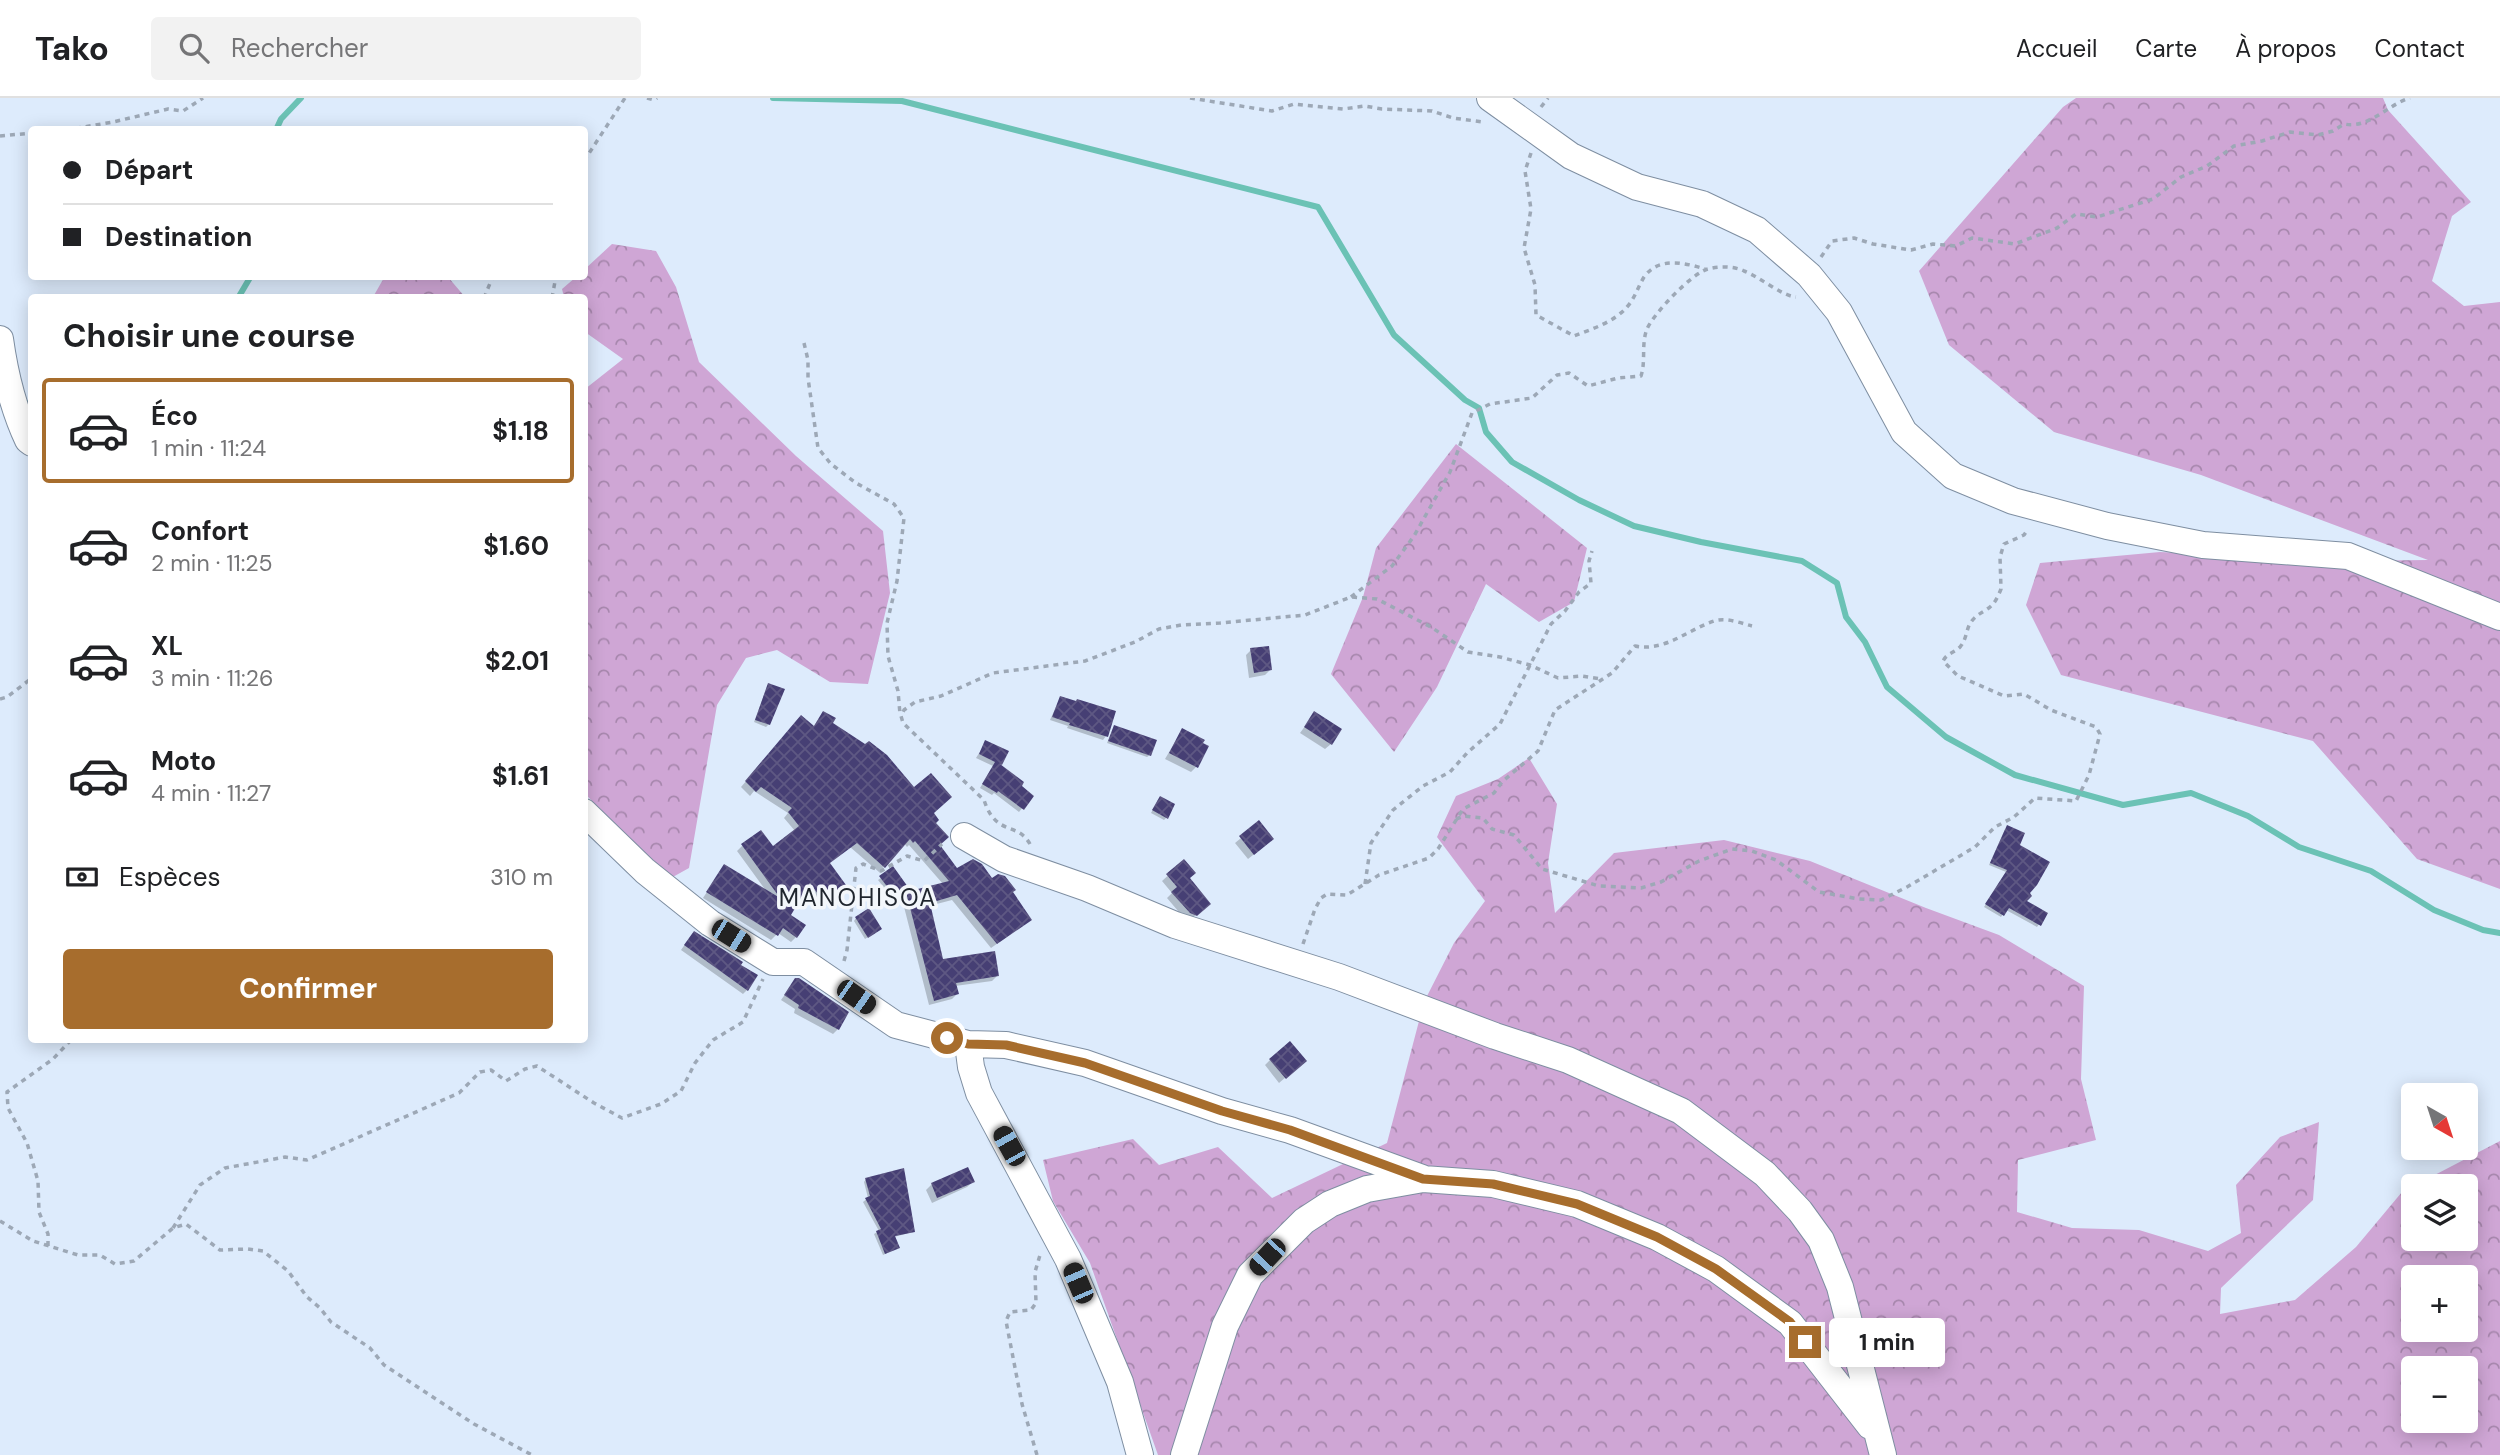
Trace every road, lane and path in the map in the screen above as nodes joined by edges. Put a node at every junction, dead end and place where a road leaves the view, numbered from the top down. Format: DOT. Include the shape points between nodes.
graph roads {
  1 [pos="203,98"];
  2 [pos="625,98"];
  3 [pos="647,98"];
  4 [pos="657,98"];
  5 [pos="1190,98"];
  6 [pos="2410,98"];
  7 [pos="1487,110"];
  8 [pos="90,126"];
  9 [pos="1529,128"];
  10 [pos="28,133"];
  11 [pos="0,136"];
  12 [pos="588,155"];
  13 [pos="1705,269"];
  14 [pos="1814,282"];
  15 [pos="0,339"];
  16 [pos="803,343"];
  17 [pos="28,434"];
  18 [pos="2033,506"];
  19 [pos="1592,551"];
  20 [pos="1351,597"];
  21 [pos="2500,617"];
  22 [pos="1752,626"];
  23 [pos="1530,665"];
  24 [pos="1602,679"];
  25 [pos="28,681"];
  26 [pos="0,699"];
  27 [pos="901,716"];
  28 [pos="588,816"];
  29 [pos="1456,819"];
  30 [pos="964,836"];
  31 [pos="1031,868"];
  32 [pos="1364,884"];
  33 [pos="773,962"];
  34 [pos="1297,963"];
  35 [pos="836,983"];
  36 [pos="68,1043"];
  37 [pos="968,1044"];
  38 [pos="1423,1179"];
  39 [pos="0,1222"];
  40 [pos="1051,1227"];
  41 [pos="173,1228"];
  42 [pos="48,1246"];
  43 [pos="1884,1449"];
  44 [pos="532,1455"];
  45 [pos="1037,1455"];
  46 [pos="1140,1455"];
  47 [pos="1184,1455"];
  1 -- 8 [label="path" via="184,111 167,109"];
  2 -- 12 [label="path"];
  3 -- 4 [label="path"];
  5 -- 7 [label="path" via="1272,111 1294,104 1343,109 1364,106 1432,111 1453,118"];
  6 -- 14 [label="path" via="2353,126 2344,124 2318,135 2290,132 2234,146 2207,166 2180,177 2153,199 2097,217 2076,214 2057,229 2015,244 1972,238 1956,246 1933,244 1911,250 1854,238 1832,241"];
  7 -- 9 [label="street"];
  9 -- 13 [label="path" via="1531,154 1524,170 1531,209 1524,248 1535,285 1536,315 1574,336 1604,324 1627,307 1645,275 1664,263"];
  9 -- 14 [label="street" via="1571,156 1637,187 1702,204 1757,230"];
  10 -- 11 [label="path"];
  13 -- 14 [label="path" via="1742,270 1788,296 1806,298"];
  13 -- 20 [label="path" via="1678,291 1647,328 1641,376 1588,386 1569,373 1558,375 1532,398 1490,404 1472,413 1450,472 1413,536 1392,566"];
  14 -- 18 [label="street" via="1839,313 1904,432 1953,476"];
  15 -- 17 [label="street" via="14,404"];
  16 -- 27 [label="path" via="818,448 856,483 894,503 904,518 887,623 888,656"];
  18 -- 21 [label="street" via="2203,545 2348,556"];
  18 -- 29 [label="path" via="2024,535 2004,544 2001,589 1993,605 1978,613 1959,648 1943,661 1958,676 2004,696 2024,694 2096,727 2100,734 2089,775 2076,801 2035,798 1975,847 1881,900 1819,892 1776,860 1732,849 1641,888 1599,886 1542,869 1514,835 1493,829 1483,818"];
  19 -- 23 [label="path" via="1591,583 1551,624"];
  20 -- 23 [label="path" via="1377,599 1468,652"];
  20 -- 27 [label="path" via="1305,615 1159,629 1085,661 993,673 915,702"];
  22 -- 24 [label="path" via="1714,621 1667,644 1635,646"];
  23 -- 24 [label="path" via="1558,678"];
  23 -- 32 [label="path" via="1500,724 1450,772 1393,810 1371,843"];
  24 -- 29 [label="path" via="1555,710 1538,751 1493,793 1463,809"];
  25 -- 26 [label="path"];
  27 -- 31 [label="path" via="929,750 984,800 998,825 1024,835 1033,855"];
  28 -- 33 [label="street" via="645,872 688,906"];
  29 -- 32 [label="path" via="1429,858"];
  30 -- 31 [label="street" via="1004,859"];
  30 -- 35 [label="path" via="954,832 925,862 907,856 881,871 863,864 856,868 847,950"];
  31 -- 34 [label="street" via="1175,925"];
  32 -- 34 [label="path" via="1347,895 1321,898"];
  33 -- 35 [label="street" via="804,962"];
  33 -- 41 [label="path" via="743,1022 713,1040 681,1091 662,1104 622,1118 537,1066 506,1081 491,1070 481,1072 450,1098 307,1160 285,1157 225,1168 200,1185"];
  34 -- 43 [label="street" via="1568,1060 1656,1099 1681,1111 1765,1174 1821,1240 1840,1287"];
  35 -- 37 [label="street" via="896,1025"];
  36 -- 42 [label="path" via="7,1092 8,1108 27,1143 38,1181 39,1212"];
  37 -- 38 [label="street" via="1006,1045 1085,1063"];
  37 -- 40 [label="street" via="979,1093"];
  38 -- 43 [label="street" via="1493,1184 1577,1204 1657,1237 1716,1269 1790,1322"];
  38 -- 47 [label="street" via="1367,1189 1330,1204 1283,1239 1250,1275 1225,1326"];
  39 -- 42 [label="path"];
  40 -- 45 [label="path" via="1035,1272 1036,1303 1031,1310 1010,1312 1006,1321"];
  40 -- 46 [label="street" via="1120,1382"];
  41 -- 42 [label="path" via="134,1261 115,1264 100,1255 78,1255"];
  41 -- 44 [label="path" via="186,1224 220,1250 263,1251 288,1271 331,1322 370,1349 384,1365 474,1424"];
}
